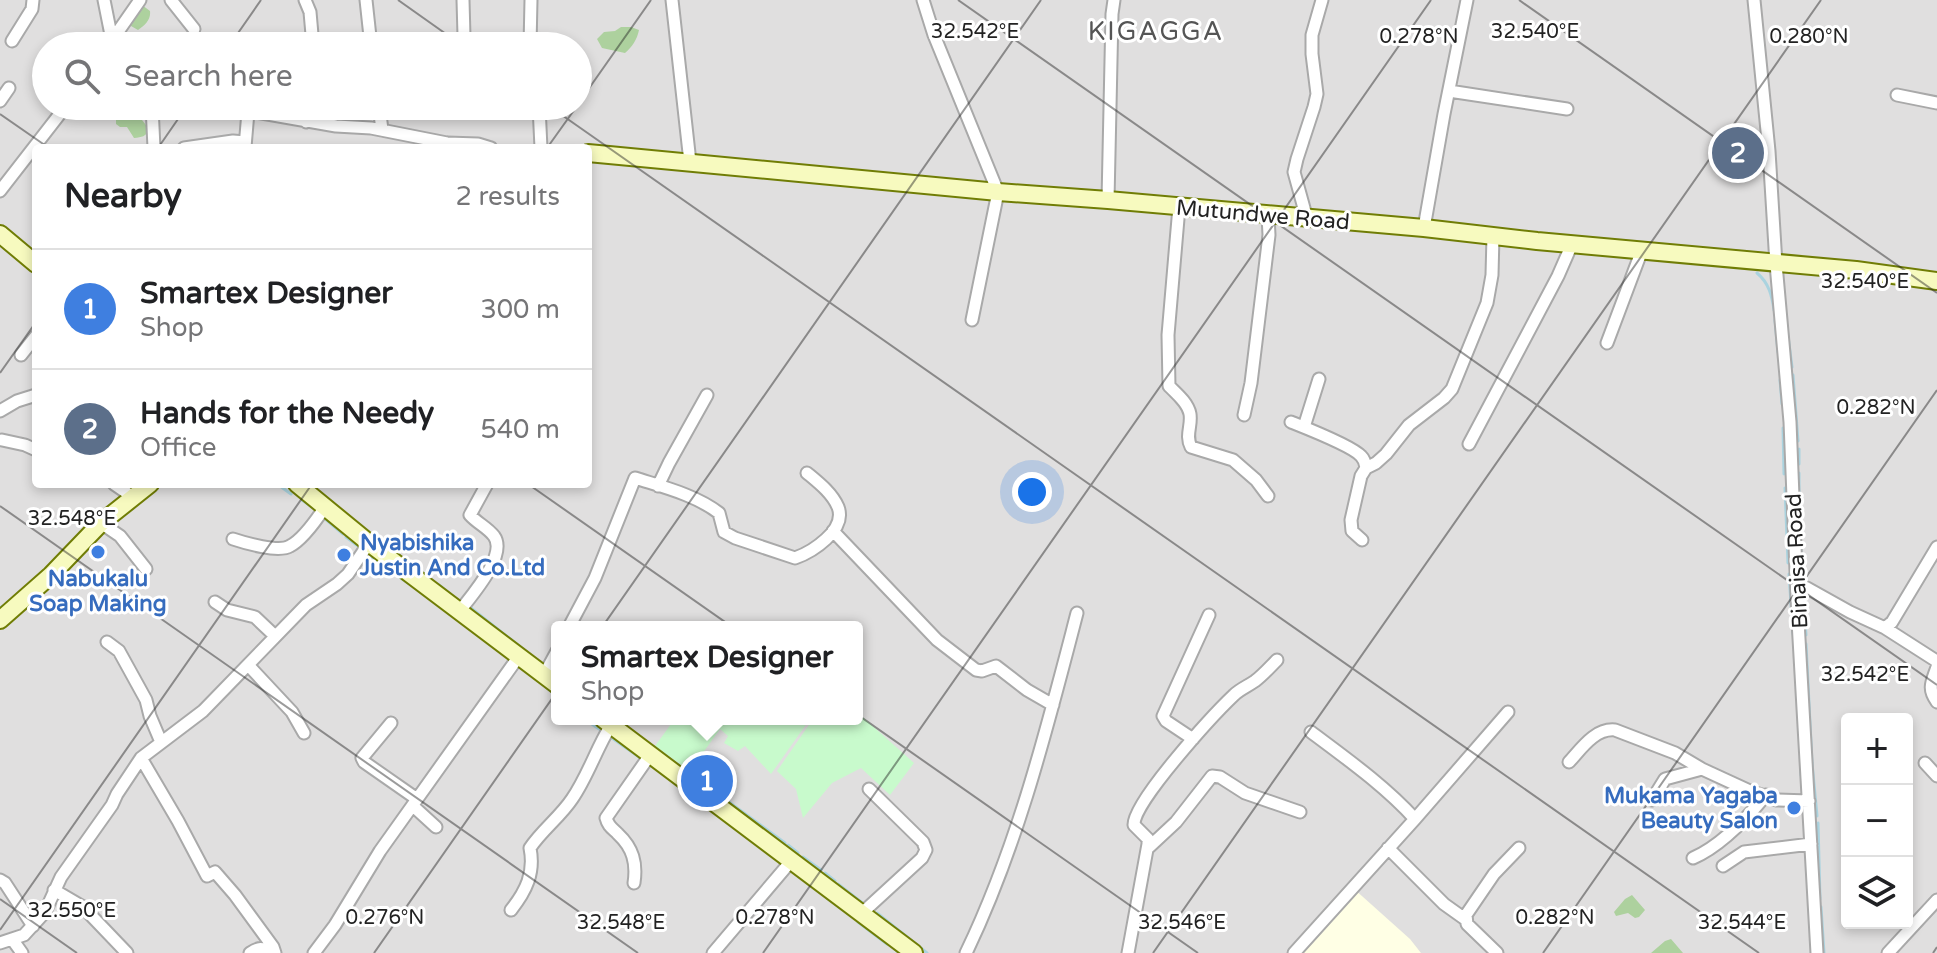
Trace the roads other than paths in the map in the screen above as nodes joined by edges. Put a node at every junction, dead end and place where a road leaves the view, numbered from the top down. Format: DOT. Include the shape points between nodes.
graph roads {
  1 [pos="33,0"];
  2 [pos="104,0"];
  3 [pos="140,0"];
  4 [pos="171,0"];
  5 [pos="305,0"];
  6 [pos="366,0"];
  7 [pos="463,0"];
  8 [pos="531,0"];
  9 [pos="672,0"];
  10 [pos="923,0"];
  11 [pos="1114,0"];
  12 [pos="1322,0"];
  13 [pos="1467,0"];
  14 [pos="1754,0"];
  15 [pos="194,29"];
  16 [pos="108,32"];
  17 [pos="118,32"];
  18 [pos="312,32"];
  19 [pos="369,32"];
  20 [pos="464,32"];
  21 [pos="530,32"];
  22 [pos="12,41"];
  23 [pos="9,88"];
  24 [pos="1449,91"];
  25 [pos="1897,95"];
  26 [pos="0,101"];
  27 [pos="1937,103"];
  28 [pos="1567,109"];
  29 [pos="55,120"];
  30 [pos="153,120"];
  31 [pos="247,120"];
  32 [pos="294,120"];
  33 [pos="381,120"];
  34 [pos="540,120"];
  35 [pos="306,122"];
  36 [pos="382,130"];
  37 [pos="36,144"];
  38 [pos="154,144"];
  39 [pos="212,144"];
  40 [pos="242,144"];
  41 [pos="245,144"];
  42 [pos="478,144"];
  43 [pos="541,144"];
  44 [pos="32,150"];
  45 [pos="592,153"];
  46 [pos="690,162"];
  47 [pos="0,191"];
  48 [pos="998,192"];
  49 [pos="1108,200"];
  50 [pos="1179,207"];
  51 [pos="1268,216"];
  52 [pos="1307,219"];
  53 [pos="1424,228"];
  54 [pos="0,234"];
  55 [pos="1493,236"];
  56 [pos="1572,244"];
  57 [pos="1642,250"];
  58 [pos="32,261"];
  59 [pos="1776,264"];
  60 [pos="1937,281"];
  61 [pos="972,320"];
  62 [pos="32,341"];
  63 [pos="1607,343"];
  64 [pos="21,355"];
  65 [pos="1319,379"];
  66 [pos="707,395"];
  67 [pos="32,396"];
  68 [pos="0,411"];
  69 [pos="1244,415"];
  70 [pos="1291,422"];
  71 [pos="1304,427"];
  72 [pos="2,440"];
  73 [pos="1469,444"];
  74 [pos="32,448"];
  75 [pos="1366,468"];
  76 [pos="807,473"];
  77 [pos="658,486"];
  78 [pos="120,488"];
  79 [pos="145,488"];
  80 [pos="302,488"];
  81 [pos="485,488"];
  82 [pos="1268,496"];
  83 [pos="133,497"];
  84 [pos="325,507"];
  85 [pos="101,523"];
  86 [pos="833,531"];
  87 [pos="233,539"];
  88 [pos="1362,540"];
  89 [pos="369,543"];
  90 [pos="1937,547"];
  91 [pos="146,569"];
  92 [pos="1797,586"];
  93 [pos="215,602"];
  94 [pos="459,612"];
  95 [pos="1077,613"];
  96 [pos="1209,615"];
  97 [pos="0,620"];
  98 [pos="572,621"];
  99 [pos="1885,628"];
  100 [pos="275,636"];
  101 [pos="107,642"];
  102 [pos="519,656"];
  103 [pos="1277,660"];
  104 [pos="1937,665"];
  105 [pos="249,666"];
  106 [pos="551,680"];
  107 [pos="1937,702"];
  108 [pos="1053,705"];
  109 [pos="1508,712"];
  110 [pos="391,723"];
  111 [pos="606,725"];
  112 [pos="611,725"];
  113 [pos="1311,732"];
  114 [pos="304,733"];
  115 [pos="1193,739"];
  116 [pos="161,742"];
  117 [pos="650,755"];
  118 [pos="141,758"];
  119 [pos="1569,762"];
  120 [pos="1925,763"];
  121 [pos="1702,769"];
  122 [pos="1937,776"];
  123 [pos="869,789"];
  124 [pos="1766,795"];
  125 [pos="1652,800"];
  126 [pos="1809,801"];
  127 [pos="415,802"];
  128 [pos="1300,812"];
  129 [pos="1415,819"];
  130 [pos="436,827"];
  131 [pos="1811,844"];
  132 [pos="1388,848"];
  133 [pos="1519,848"];
  134 [pos="1147,849"];
  135 [pos="1693,858"];
  136 [pos="792,860"];
  137 [pos="1723,866"];
  138 [pos="0,880"];
  139 [pos="634,883"];
  140 [pos="54,890"];
  141 [pos="1937,900"];
  142 [pos="511,910"];
  143 [pos="862,913"];
  144 [pos="1465,919"];
  145 [pos="33,926"];
  146 [pos="12,939"];
  147 [pos="0,943"];
  148 [pos="22,953"];
  149 [pos="127,953"];
  150 [pos="250,953"];
  151 [pos="272,953"];
  152 [pos="314,953"];
  153 [pos="713,953"];
  154 [pos="914,953"];
  155 [pos="966,953"];
  156 [pos="1128,953"];
  157 [pos="1294,953"];
  158 [pos="1497,953"];
  159 [pos="1817,953"];
  160 [pos="1888,953"];
  1 -- 22 [label="street"];
  2 -- 16 [label="street"];
  3 -- 17 [label="street"];
  4 -- 15 [label="street"];
  5 -- 18 [label="street"];
  6 -- 19 [label="street"];
  7 -- 20 [label="street"];
  8 -- 21 [label="street"];
  9 -- 46 [label="street"];
  10 -- 48 [label="street"];
  11 -- 49 [label="street"];
  12 -- 52 [label="street" via="1312,35 1317,94 1294,172"];
  13 -- 24 [label="street"];
  14 -- 59 [label="street, Binaisa Road"];
  23 -- 26 [label="street"];
  24 -- 28 [label="street"];
  24 -- 53 [label="street"];
  25 -- 27 [label="street"];
  29 -- 37 [label="street"];
  30 -- 38 [label="street"];
  31 -- 41 [label="street"];
  32 -- 35 [label="street"];
  33 -- 36 [label="street"];
  34 -- 43 [label="street"];
  35 -- 36 [label="street"];
  36 -- 42 [label="street"];
  39 -- 40 [label="street"];
  44 -- 47 [label="street"];
  45 -- 46 [label="main road, Mutundwe Road"];
  46 -- 48 [label="main road, Mutundwe Road"];
  48 -- 49 [label="main road, Mutundwe Road"];
  48 -- 61 [label="street"];
  49 -- 50 [label="main road, Mutundwe Road"];
  50 -- 51 [label="main road, Mutundwe Road"];
  50 -- 82 [label="street" via="1169,386 1188,407 1191,447 1233,460"];
  51 -- 52 [label="main road, Mutundwe Road"];
  51 -- 69 [label="street"];
  52 -- 53 [label="main road, Mutundwe Road"];
  53 -- 55 [label="main road, Mutundwe Road"];
  54 -- 58 [label="main road"];
  55 -- 56 [label="main road, Mutundwe Road"];
  55 -- 75 [label="street" via="1487,303 1452,389"];
  56 -- 57 [label="main road, Mutundwe Road"];
  56 -- 73 [label="street"];
  57 -- 59 [label="main road, Mutundwe Road"];
  57 -- 63 [label="street"];
  59 -- 60 [label="main road, Mutundwe Road"];
  59 -- 92 [label="street, Binaisa Road"];
  62 -- 64 [label="street"];
  65 -- 71 [label="street"];
  66 -- 77 [label="street"];
  67 -- 68 [label="street"];
  70 -- 71 [label="street"];
  71 -- 75 [label="street" via="1357,453"];
  72 -- 74 [label="street"];
  75 -- 88 [label="street" via="1351,520 1352,531"];
  76 -- 86 [label="street" via="839,509"];
  77 -- 86 [label="street" via="715,510 723,530 735,538 792,558 812,550"];
  77 -- 98 [label="street" via="635,478"];
  78 -- 83 [label="street"];
  79 -- 83 [label="main road"];
  80 -- 84 [label="main road"];
  81 -- 94 [label="street" via="470,515 496,538 498,549"];
  83 -- 85 [label="main road"];
  84 -- 87 [label="street" via="291,546"];
  84 -- 89 [label="main road"];
  85 -- 91 [label="street" via="120,536"];
  85 -- 97 [label="main road"];
  86 -- 108 [label="street" via="937,640 973,669 996,666"];
  89 -- 94 [label="main road"];
  89 -- 100 [label="street" via="348,574"];
  90 -- 99 [label="street"];
  92 -- 99 [label="street"];
  92 -- 126 [label="street, Binaisa Road"];
  93 -- 100 [label="street" via="255,617"];
  94 -- 102 [label="main road"];
  95 -- 108 [label="street"];
  96 -- 115 [label="street" via="1163,716"];
  99 -- 104 [label="street"];
  100 -- 105 [label="street"];
  101 -- 116 [label="street" via="119,651 146,700"];
  102 -- 106 [label="main road"];
  102 -- 127 [label="street"];
  103 -- 115 [label="street" via="1239,690"];
  104 -- 107 [label="street" via="1930,685"];
  105 -- 114 [label="street" via="292,712"];
  105 -- 116 [label="street"];
  108 -- 155 [label="street" via="1019,824"];
  109 -- 129 [label="street"];
  110 -- 127 [label="street" via="362,758"];
  111 -- 142 [label="street" via="578,791 530,848 530,878"];
  112 -- 117 [label="main road"];
  113 -- 129 [label="street"];
  115 -- 134 [label="street" via="1135,817 1134,825 1148,839"];
  116 -- 118 [label="street"];
  117 -- 136 [label="main road"];
  117 -- 139 [label="street" via="606,818 632,852"];
  118 -- 140 [label="street"];
  118 -- 151 [label="street" via="207,876 215,872 225,883 273,947"];
  119 -- 121 [label="street" via="1607,729 1675,753"];
  120 -- 122 [label="street"];
  121 -- 124 [label="street"];
  121 -- 125 [label="street" via="1665,779"];
  123 -- 143 [label="street" via="926,850"];
  124 -- 126 [label="street"];
  124 -- 135 [label="street" via="1741,823"];
  126 -- 131 [label="street, Binaisa Road"];
  127 -- 130 [label="street"];
  127 -- 152 [label="street"];
  128 -- 134 [label="street" via="1212,776"];
  129 -- 132 [label="street"];
  131 -- 137 [label="street" via="1744,852"];
  131 -- 159 [label="street, Binaisa Road"];
  132 -- 144 [label="street"];
  132 -- 157 [label="street"];
  133 -- 144 [label="street"];
  134 -- 156 [label="street"];
  136 -- 143 [label="main road"];
  136 -- 153 [label="street"];
  138 -- 145 [label="street"];
  140 -- 145 [label="street"];
  140 -- 149 [label="street" via="83,907"];
  141 -- 160 [label="street"];
  143 -- 154 [label="main road"];
  144 -- 158 [label="street"];
  145 -- 146 [label="street"];
  146 -- 147 [label="street"];
  146 -- 148 [label="street"];
  150 -- 151 [label="street" via="259,948"];
}
